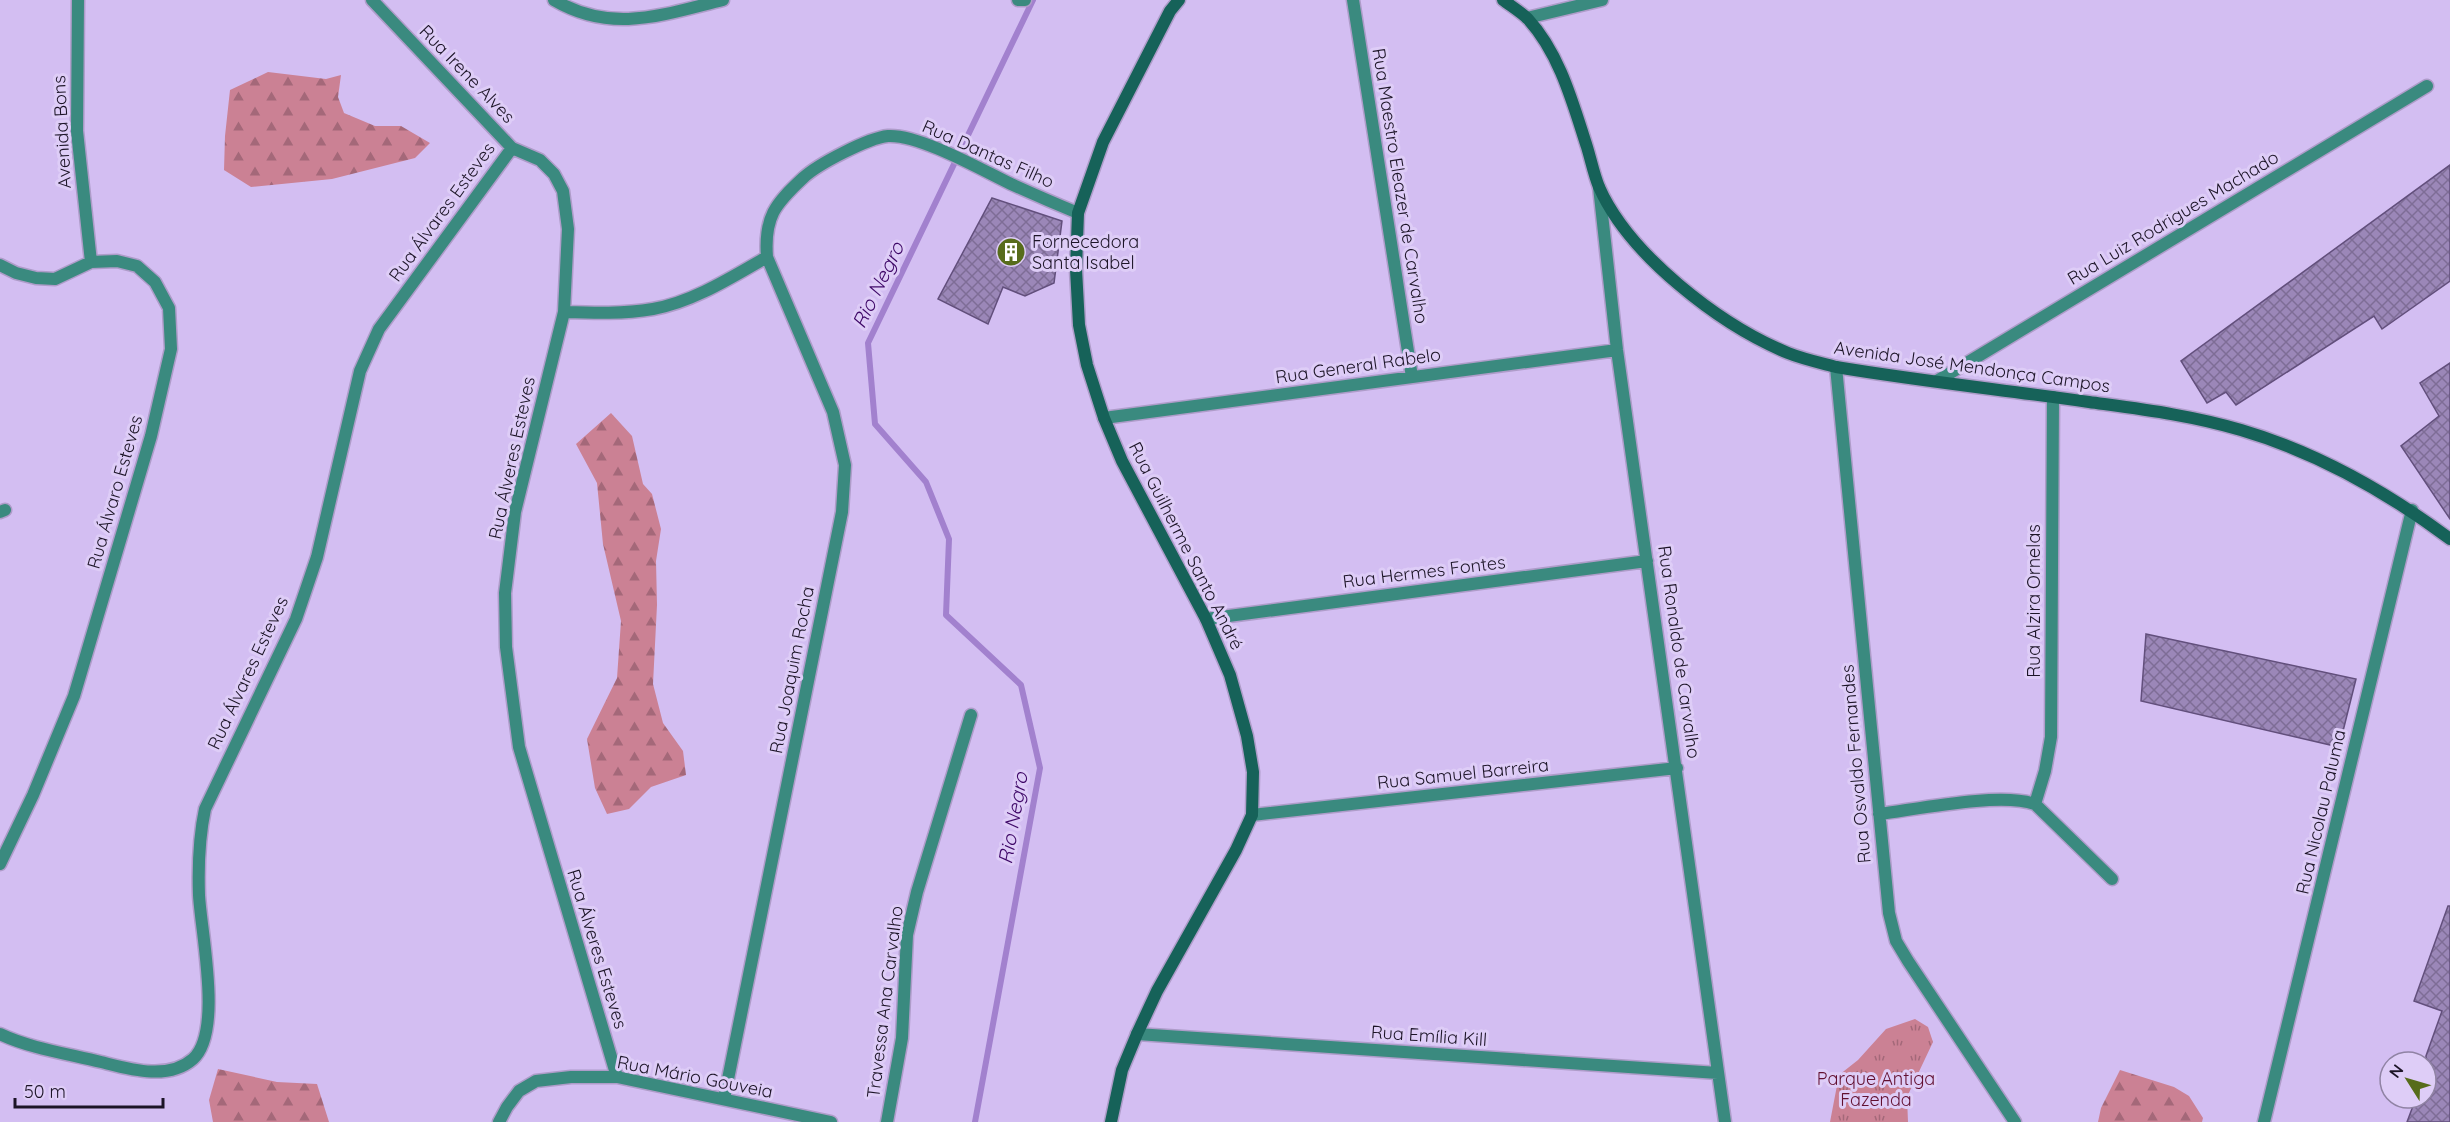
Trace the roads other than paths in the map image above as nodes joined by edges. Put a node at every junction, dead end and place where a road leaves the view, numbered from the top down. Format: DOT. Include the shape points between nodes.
graph roads {
  1 [pos="78,0"];
  2 [pos="372,0"];
  3 [pos="554,0"];
  4 [pos="723,0"];
  5 [pos="1018,0"];
  6 [pos="1024,0"];
  7 [pos="1179,0"];
  8 [pos="1353,0"];
  9 [pos="1503,0"];
  10 [pos="1602,0"];
  11 [pos="691,4"];
  12 [pos="1171,5"];
  13 [pos="1527,18"];
  14 [pos="2427,86"];
  15 [pos="512,147"];
  16 [pos="1599,187"];
  17 [pos="1078,213"];
  18 [pos="768,257"];
  19 [pos="91,262"];
  20 [pos="0,265"];
  21 [pos="564,312"];
  22 [pos="1617,350"];
  23 [pos="1836,367"];
  24 [pos="1412,377"];
  25 [pos="1937,381"];
  26 [pos="2054,397"];
  27 [pos="1104,418"];
  28 [pos="2412,510"];
  29 [pos="2450,538"];
  30 [pos="1647,561"];
  31 [pos="1206,619"];
  32 [pos="971,715"];
  33 [pos="1677,768"];
  34 [pos="2035,804"];
  35 [pos="1879,814"];
  36 [pos="1252,815"];
  37 [pos="0,864"];
  38 [pos="2112,879"];
  39 [pos="1137,1034"];
  40 [pos="0,1035"];
  41 [pos="1718,1073"];
  42 [pos="617,1077"];
  43 [pos="724,1099"];
  44 [pos="499,1122"];
  45 [pos="831,1122"];
  46 [pos="887,1122"];
  47 [pos="1111,1122"];
  48 [pos="1725,1122"];
  49 [pos="2015,1122"];
  50 [pos="2264,1122"];
  1 -- 19 [label="street, Avenida Bons" via="76,131"];
  2 -- 15 [label="street, Rua Irene Alves"];
  3 -- 11 [label="street" via="607,20 625,20"];
  4 -- 11 [label="street"];
  5 -- 6 [label="street"];
  7 -- 12 [label="street, Rua Guilherme Santo André"];
  8 -- 24 [label="street, Rua Maestro Eleazer de Carvalho"];
  9 -- 13 [label="street, Avenida José Mendonça Campos"];
  10 -- 13 [label="street"];
  12 -- 17 [label="street, Rua Guilherme Santo André" via="1103,142"];
  13 -- 16 [label="street, Avenida José Mendonça Campos" via="1542,36 1561,74"];
  14 -- 25 [label="street, Rua Luiz Rodrigues Machado"];
  15 -- 21 [label="street, Rua Álveres Esteves" via="540,160 563,191 567,229"];
  15 -- 40 [label="street, Rua Álvares Esteves" via="379,329 360,371 317,557 296,619 205,809 199,839 199,894 210,1007 205,1041 193,1059 174,1070 139,1071"];
  16 -- 22 [label="street, Rua Ronaldo de Carvalho"];
  16 -- 23 [label="street, Avenida José Mendonça Campos" via="1625,229 1660,268 1709,309 1790,354"];
  17 -- 18 [label="street, Rua Dantas Filho" via="939,150 909,138 889,136 869,140 809,173 777,202 766,240"];
  17 -- 27 [label="street, Rua Guilherme Santo André" via="1079,325"];
  18 -- 21 [label="street" via="694,296 655,309"];
  18 -- 43 [label="street, Rua Joaquim Rocha" via="834,412 845,465 842,512"];
  19 -- 20 [label="street, Rua Álvaro Esteves" via="55,279 16,273"];
  19 -- 37 [label="street, Rua Álvaro Esteves" via="117,261 137,266 155,282 169,308 171,349 152,436 74,696"];
  21 -- 42 [label="street, Rua Álveres Esteves" via="515,512 505,593 506,647 519,747"];
  22 -- 24 [label="street, Rua General Rabelo"];
  22 -- 30 [label="street, Rua Ronaldo de Carvalho"];
  23 -- 25 [label="street, Avenida José Mendonça Campos"];
  23 -- 35 [label="street, Rua Osvaldo Fernandes"];
  24 -- 27 [label="street, Rua General Rabelo"];
  25 -- 26 [label="street, Avenida José Mendonça Campos"];
  26 -- 28 [label="street, Avenida José Mendonça Campos" via="2174,414 2242,430 2301,452"];
  26 -- 34 [label="street, Rua Alzira Ornelas" via="2051,737"];
  27 -- 31 [label="street, Rua Guilherme Santo André" via="1122,461"];
  28 -- 29 [label="street, Avenida José Mendonça Campos"];
  28 -- 50 [label="street, Rua Nicolau Paluma"];
  30 -- 31 [label="street, Rua Hermes Fontes"];
  30 -- 33 [label="street, Rua Ronaldo de Carvalho"];
  31 -- 36 [label="street, Rua Guilherme Santo André" via="1230,675 1247,736 1253,772"];
  32 -- 46 [label="street, Travessa Ana Carvalho" via="907,935 902,1038"];
  33 -- 36 [label="street, Rua Samuel Barreira"];
  33 -- 41 [label="street, Rua Ronaldo de Carvalho"];
  34 -- 35 [label="street" via="1998,800"];
  34 -- 38 [label="street"];
  35 -- 49 [label="street, Rua Osvaldo Fernandes" via="1889,913 1896,941"];
  36 -- 39 [label="street, Rua Guilherme Santo André"];
  39 -- 41 [label="street, Rua Emília Kill"];
  39 -- 47 [label="street, Rua Guilherme Santo André" via="1122,1070"];
  41 -- 48 [label="street, Rua Ronaldo de Carvalho"];
  42 -- 43 [label="street, Rua Mário Gouveia"];
  42 -- 44 [label="street, Rua Mário Gouveia" via="536,1081 519,1091"];
  43 -- 45 [label="street, Rua Mário Gouveia"];
}
